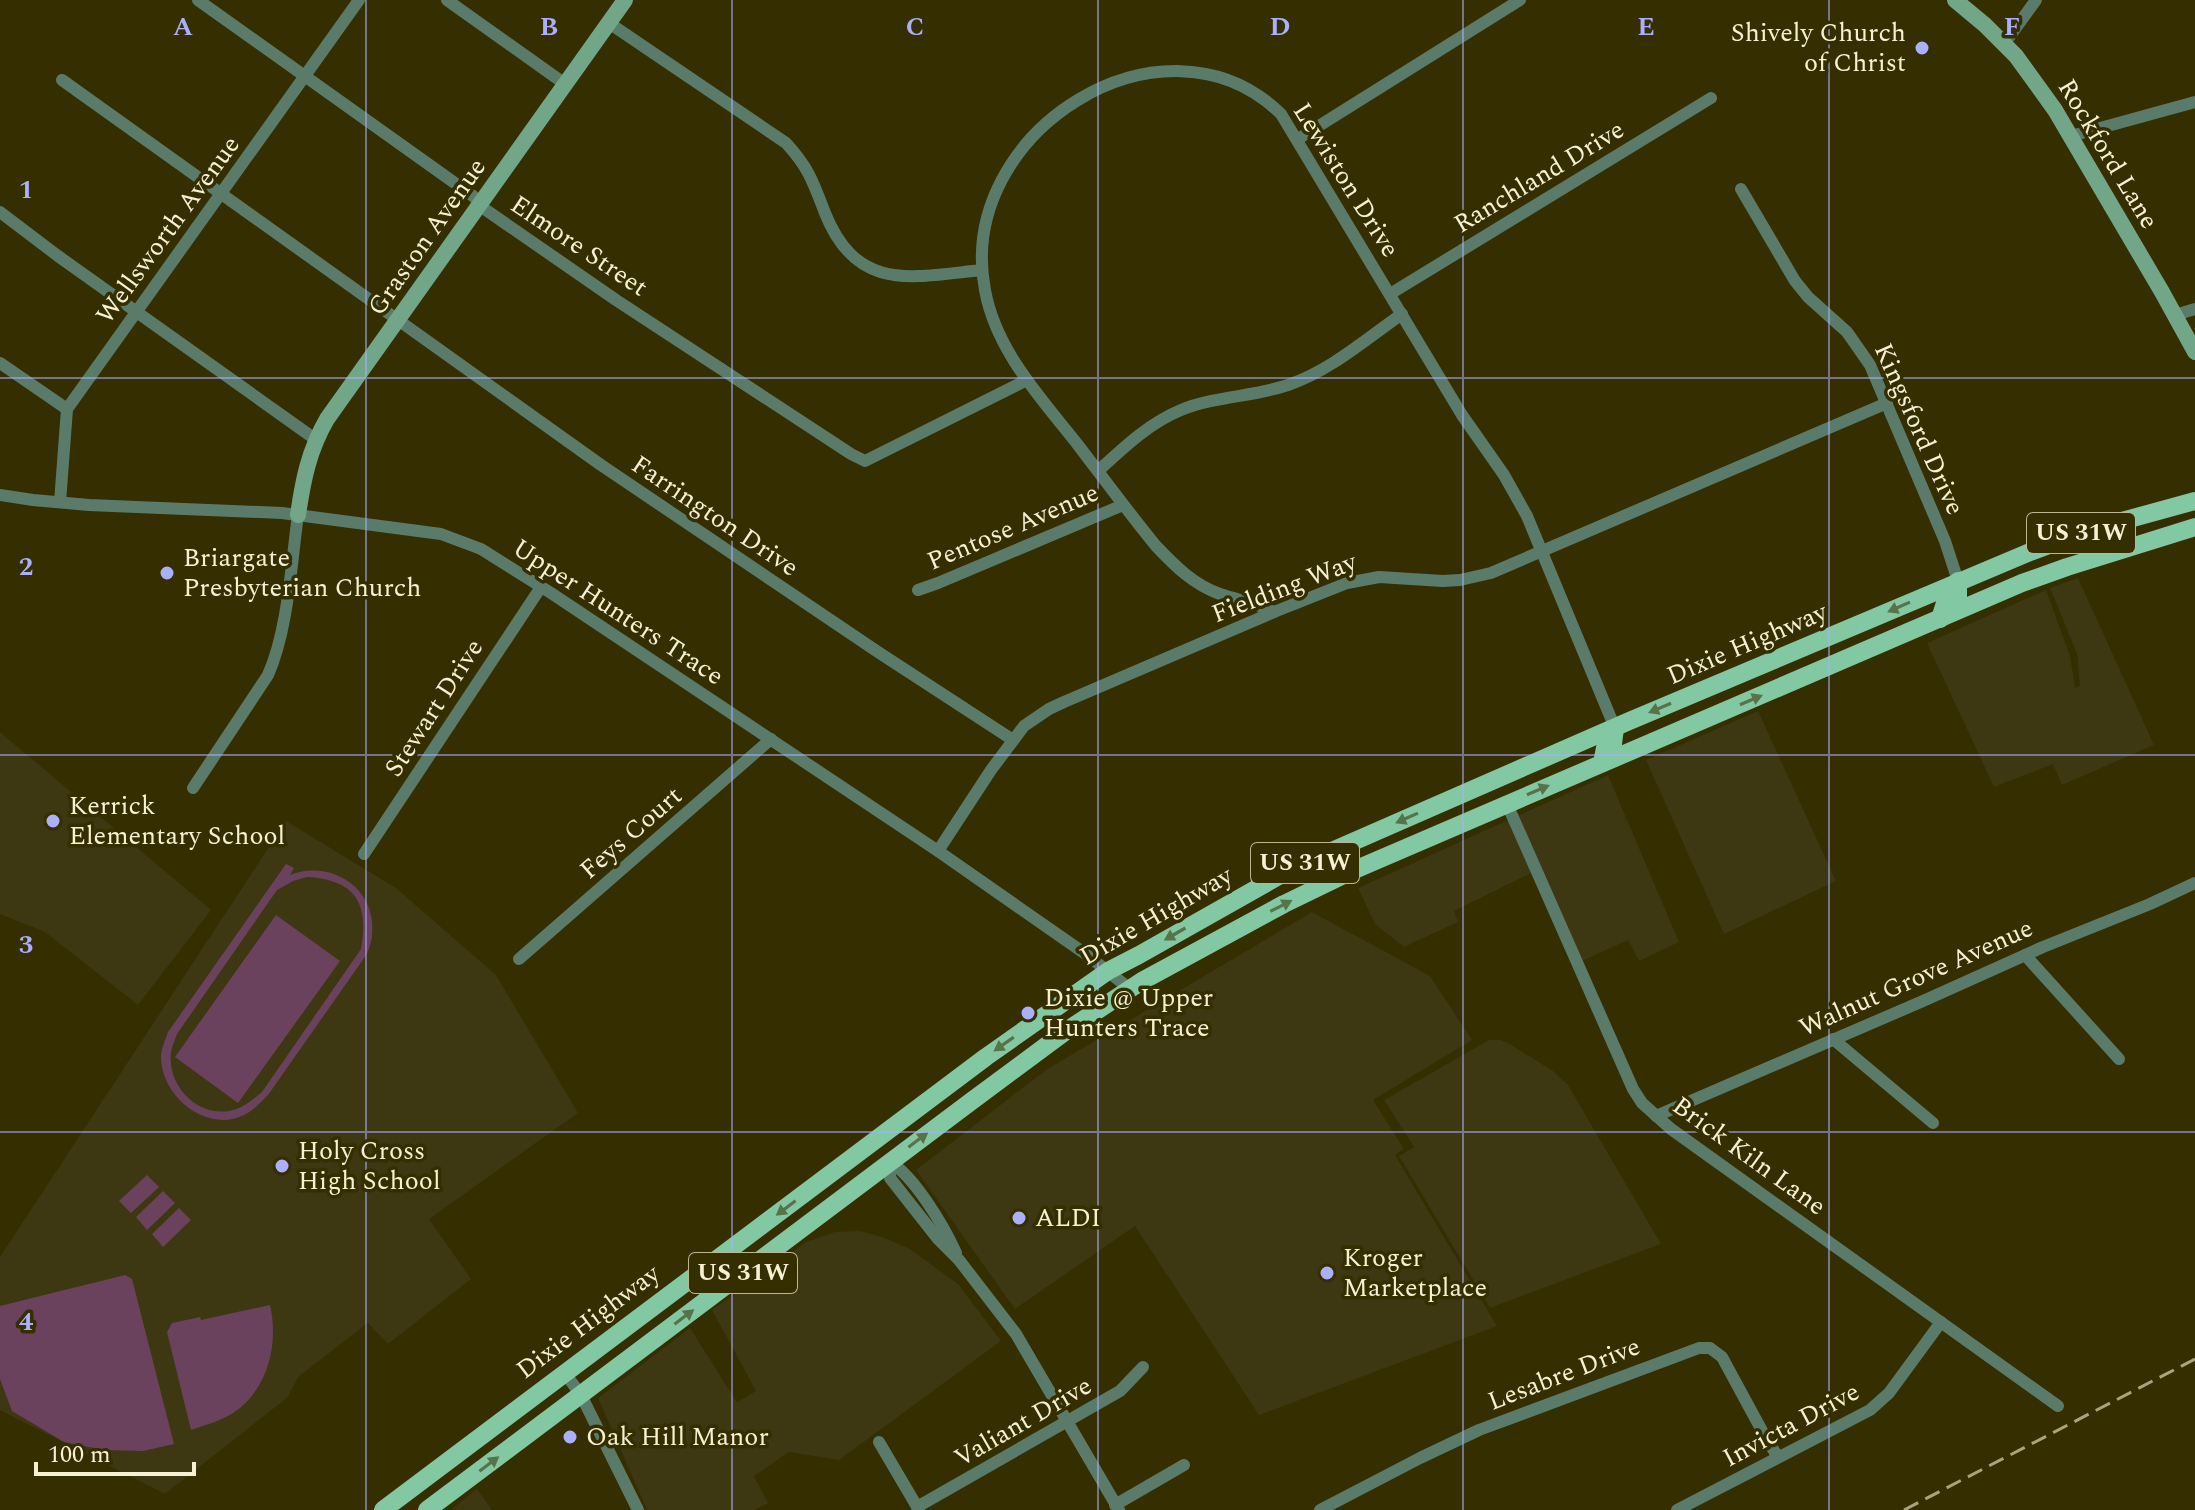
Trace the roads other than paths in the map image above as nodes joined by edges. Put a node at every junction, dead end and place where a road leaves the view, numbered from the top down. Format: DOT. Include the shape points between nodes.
graph roads {
  1 [pos="198,0"];
  2 [pos="359,0"];
  3 [pos="447,0"];
  4 [pos="625,0"];
  5 [pos="1955,0"];
  6 [pos="2036,0"];
  7 [pos="1515,1"];
  8 [pos="609,23"];
  9 [pos="2004,44"];
  10 [pos="305,76"];
  11 [pos="62,80"];
  12 [pos="565,84"];
  13 [pos="1711,98"];
  14 [pos="2195,102"];
  15 [pos="2071,136"];
  16 [pos="1298,139"];
  17 [pos="1741,189"];
  18 [pos="221,195"];
  19 [pos="481,204"];
  20 [pos="0,212"];
  21 [pos="982,270"];
  22 [pos="1390,294"];
  23 [pos="2195,309"];
  24 [pos="137,312"];
  25 [pos="1402,314"];
  26 [pos="2175,315"];
  27 [pos="397,320"];
  28 [pos="2195,352"];
  29 [pos="0,363"];
  30 [pos="1027,380"];
  31 [pos="1887,403"];
  32 [pos="67,409"];
  33 [pos="315,439"];
  34 [pos="1098,471"];
  35 [pos="0,495"];
  36 [pos="2195,501"];
  37 [pos="60,502"];
  38 [pos="1123,505"];
  39 [pos="298,515"];
  40 [pos="2195,527"];
  41 [pos="1542,552"];
  42 [pos="1958,581"];
  43 [pos="541,587"];
  44 [pos="918,590"];
  45 [pos="1274,612"];
  46 [pos="1940,619"];
  47 [pos="1615,728"];
  48 [pos="771,739"];
  49 [pos="1013,740"];
  50 [pos="1562,750"];
  51 [pos="1602,763"];
  52 [pos="193,788"];
  53 [pos="1507,804"];
  54 [pos="938,851"];
  55 [pos="364,854"];
  56 [pos="2195,883"];
  57 [pos="2025,955"];
  58 [pos="519,959"];
  59 [pos="1108,971"];
  60 [pos="1130,989"];
  61 [pos="1833,1039"];
  62 [pos="2119,1059"];
  63 [pos="917,1109"];
  64 [pos="1656,1116"];
  65 [pos="1933,1123"];
  66 [pos="890,1162"];
  67 [pos="1941,1322"];
  68 [pos="1143,1367"];
  69 [pos="564,1372"];
  70 [pos="581,1395"];
  71 [pos="2058,1406"];
  72 [pos="1068,1421"];
  73 [pos="879,1442"];
  74 [pos="1778,1457"];
  75 [pos="1184,1465"];
  76 [pos="1117,1507"];
  77 [pos="918,1509"];
  78 [pos="383,1510"];
  79 [pos="427,1510"];
  80 [pos="638,1510"];
  81 [pos="1320,1510"];
  82 [pos="1677,1510"];
  1 -- 10 [label="street, Elmore Street"];
  2 -- 10 [label="street, Wellsworth Avenue"];
  3 -- 12 [label="street"];
  4 -- 8 [label="street, Graston Avenue"];
  5 -- 9 [label="street, Rockford Lane"];
  6 -- 9 [label="street"];
  7 -- 16 [label="street"];
  8 -- 12 [label="street, Graston Avenue"];
  8 -- 21 [label="street" via="786,143 811,176 840,242 865,266 900,276"];
  9 -- 15 [label="street, Rockford Lane"];
  10 -- 18 [label="street, Wellsworth Avenue"];
  10 -- 19 [label="street, Elmore Street"];
  11 -- 18 [label="street, Farrington Drive"];
  12 -- 19 [label="street, Graston Avenue"];
  13 -- 22 [label="street, Ranchland Drive"];
  14 -- 15 [label="street"];
  15 -- 26 [label="street, Rockford Lane"];
  16 -- 21 [label="street, Lewiston Drive" via="1259,91 1219,71 1153,65 1100,81 1049,114 1002,176 986,218"];
  16 -- 22 [label="street, Lewiston Drive"];
  17 -- 31 [label="street, Kingsford Drive" via="1795,281 1864,354"];
  18 -- 24 [label="street, Wellsworth Avenue"];
  18 -- 27 [label="street, Farrington Drive"];
  19 -- 27 [label="street, Graston Avenue"];
  19 -- 30 [label="street, Elmore Street" via="616,300 865,461"];
  20 -- 24 [label="street"];
  21 -- 30 [label="street, Lewiston Drive" via="995,326"];
  22 -- 25 [label="street, Lewiston Drive"];
  23 -- 26 [label="street"];
  24 -- 32 [label="street, Wellsworth Avenue"];
  24 -- 33 [label="street"];
  25 -- 34 [label="street" via="1316,373 1162,419"];
  25 -- 41 [label="street, Lewiston Drive" via="1513,491"];
  26 -- 28 [label="street, Rockford Lane"];
  27 -- 33 [label="street, Graston Avenue"];
  27 -- 49 [label="street, Farrington Drive" via="650,499"];
  29 -- 32 [label="street"];
  30 -- 34 [label="street, Lewiston Drive"];
  31 -- 41 [label="street, Fielding Way"];
  31 -- 42 [label="street, Kingsford Drive"];
  32 -- 37 [label="street"];
  33 -- 39 [label="street, Graston Avenue"];
  34 -- 38 [label="street, Lewiston Drive"];
  35 -- 37 [label="street, Upper Hunters Trace"];
  36 -- 42 [label="main road, Dixie Highway / US 31W" via="2078,534"];
  37 -- 39 [label="street, Upper Hunters Trace"];
  38 -- 44 [label="street, Pentose Avenue"];
  38 -- 45 [label="street, Lewiston Drive" via="1196,583"];
  39 -- 43 [label="street, Upper Hunters Trace" via="453,537"];
  39 -- 52 [label="street" via="273,663"];
  40 -- 46 [label="main road, Dixie Highway / US 31W" via="2055,571"];
  41 -- 45 [label="street, Fielding Way" via="1460,580 1394,577 1347,583"];
  41 -- 47 [label="street, Lewiston Drive"];
  42 -- 46 [label="main road" via="1958,597 1945,603"];
  42 -- 47 [label="main road, Dixie Highway / US 31W, one-way"];
  43 -- 48 [label="street, Upper Hunters Trace"];
  43 -- 55 [label="street, Stewart Drive"];
  45 -- 49 [label="street, Fielding Way" via="1049,709"];
  51 -- 46 [label="main road, Dixie Highway / US 31W, one-way"];
  47 -- 50 [label="main road, Dixie Highway / US 31W"];
  47 -- 51 [label="main road"];
  48 -- 54 [label="street, Upper Hunters Trace"];
  48 -- 58 [label="street, Feys Court"];
  49 -- 54 [label="street, Fielding Way"];
  50 -- 53 [label="main road" via="1554,766 1505,789"];
  50 -- 59 [label="main road, Dixie Highway / US 31W, one-way" via="1277,877"];
  53 -- 51 [label="main road, Dixie Highway / US 31W, one-way"];
  60 -- 53 [label="main road, Dixie Highway / US 31W, one-way" via="1284,904"];
  53 -- 64 [label="street, Brick Kiln Lane" via="1617,1055 1642,1103"];
  54 -- 59 [label="street, Upper Hunters Trace"];
  56 -- 57 [label="street, Walnut Grove Avenue"];
  57 -- 61 [label="street, Walnut Grove Avenue"];
  57 -- 62 [label="street"];
  59 -- 60 [label="street, Upper Hunters Trace"];
  59 -- 63 [label="main road, Dixie Highway / US 31W, one-way"];
  66 -- 60 [label="main road, Dixie Highway / US 31W, one-way"];
  61 -- 64 [label="street, Walnut Grove Avenue"];
  61 -- 65 [label="street"];
  63 -- 66 [label="main road" via="888,1139"];
  63 -- 69 [label="main road, Dixie Highway / US 31W, one-way"];
  64 -- 67 [label="street, Brick Kiln Lane"];
  70 -- 66 [label="main road, Dixie Highway / US 31W, one-way"];
  66 -- 72 [label="street" via="903,1170 946,1232 959,1260 1016,1334"];
  67 -- 71 [label="street, Brick Kiln Lane"];
  67 -- 74 [label="street, Invicta Drive" via="1877,1405"];
  68 -- 72 [label="street, Valiant Drive" via="1120,1391"];
  69 -- 70 [label="street"];
  69 -- 78 [label="main road, Dixie Highway / US 31W"];
  79 -- 70 [label="main road, Dixie Highway / US 31W, one-way"];
  70 -- 80 [label="street"];
  72 -- 76 [label="street"];
  72 -- 77 [label="street, Valiant Drive"];
  73 -- 77 [label="street"];
  74 -- 81 [label="street, Lesabre Drive" via="1722,1357 1710,1348 1699,1348 1479,1430"];
  74 -- 82 [label="street, Invicta Drive"];
  75 -- 76 [label="street"];
}
